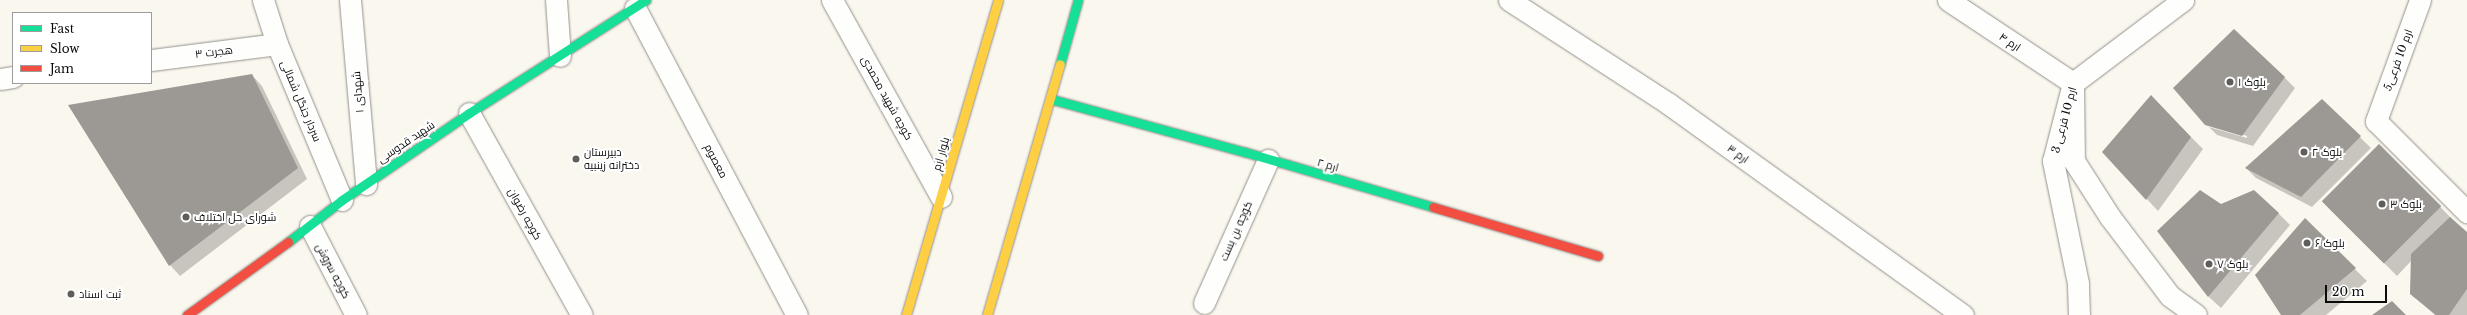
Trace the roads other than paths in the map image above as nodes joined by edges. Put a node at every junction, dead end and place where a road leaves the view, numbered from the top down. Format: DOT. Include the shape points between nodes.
graph roads {
  1 [pos="263,0"];
  2 [pos="350,0"];
  3 [pos="556,0"];
  4 [pos="832,0"];
  5 [pos="998,0"];
  6 [pos="1078,0"];
  7 [pos="1509,0"];
  8 [pos="1948,0"];
  9 [pos="2183,0"];
  10 [pos="2420,0"];
  11 [pos="641,4"];
  12 [pos="277,44"];
  13 [pos="560,56"];
  14 [pos="152,60"];
  15 [pos="12,77"];
  16 [pos="0,79"];
  17 [pos="2073,83"];
  18 [pos="1051,99"];
  19 [pos="469,113"];
  20 [pos="1268,160"];
  21 [pos="366,184"];
  22 [pos="941,197"];
  23 [pos="342,200"];
  24 [pos="2467,212"];
  25 [pos="310,226"];
  26 [pos="1598,256"];
  27 [pos="1204,303"];
  28 [pos="187,315"];
  29 [pos="356,315"];
  30 [pos="582,315"];
  31 [pos="797,315"];
  32 [pos="906,315"];
  33 [pos="987,315"];
  34 [pos="1963,315"];
  35 [pos="2079,315"];
  36 [pos="2196,315"];
  1 -- 12 [label="street, سردار جنگل شمالی"];
  2 -- 21 [label="street, شهدای ۱"];
  3 -- 13 [label="street"];
  4 -- 22 [label="street, کوچه شهید محمدی"];
  5 -- 22 [label="street, بلوار ارم"];
  6 -- 18 [label="street"];
  7 -- 34 [label="street, ارم ۳" via="1669,104"];
  8 -- 17 [label="street, ارم ۴"];
  9 -- 17 [label="street, ارم 10 فرعی 3"];
  10 -- 24 [label="street, ارم 10 فرعی5" via="2376,121"];
  11 -- 13 [label="street, شهید قدوسی"];
  11 -- 31 [label="street, معصوم"];
  12 -- 14 [label="street, هجرت ۳"];
  12 -- 23 [label="street, سردار جنگل شمالی"];
  13 -- 19 [label="street, شهید قدوسی"];
  15 -- 16 [label="street"];
  17 -- 35 [label="street, ارم 10 فرعی 3" via="2053,161 2078,283"];
  17 -- 36 [label="street" via="2074,161 2110,217 2170,296"];
  18 -- 20 [label="street, ارم ۲"];
  18 -- 33 [label="street"];
  19 -- 21 [label="street, شهید قدوسی"];
  19 -- 30 [label="street, کوچه رضوان"];
  20 -- 26 [label="street, ارم ۲"];
  20 -- 27 [label="street, کوچه بن بست"];
  21 -- 23 [label="street, شهید قدوسی"];
  22 -- 32 [label="street, بلوار ارم"];
  23 -- 25 [label="street, شهید قدوسی"];
  25 -- 28 [label="street, شهید قدوسی"];
  25 -- 29 [label="street, کوچه سروش"];
}
